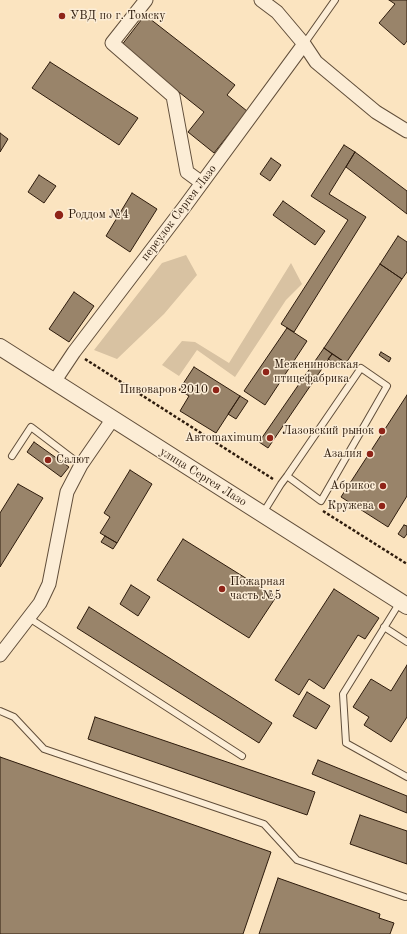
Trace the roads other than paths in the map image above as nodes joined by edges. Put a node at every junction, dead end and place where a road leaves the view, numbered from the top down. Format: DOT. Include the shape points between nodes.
graph roads {
  1 [pos="146,0"];
  2 [pos="261,0"];
  3 [pos="335,0"];
  4 [pos="304,44"];
  5 [pos="407,131"];
  6 [pos="202,183"];
  7 [pos="0,347"];
  8 [pos="54,382"];
  9 [pos="112,420"];
  10 [pos="12,456"];
  11 [pos="81,465"];
  12 [pos="287,476"];
  13 [pos="262,514"];
  14 [pos="404,604"];
  15 [pos="29,618"];
  16 [pos="384,627"];
  17 [pos="407,642"];
  18 [pos="0,655"];
  19 [pos="0,711"];
  20 [pos="242,756"];
  21 [pos="407,777"];
  22 [pos="405,897"];
  1 -- 6 [label="street" via="112,43 173,96 187,172"];
  2 -- 4 [label="street" via="277,12"];
  3 -- 4 [label="lane"];
  4 -- 5 [label="street" via="316,62 376,112"];
  4 -- 6 [label="street, переулок Сергея Лазо"];
  6 -- 8 [label="street, переулок Сергея Лазо"];
  7 -- 8 [label="street, улица Сергея Лазо"];
  8 -- 9 [label="street, улица Сергея Лазо"];
  9 -- 11 [label="street"];
  9 -- 13 [label="street, улица Сергея Лазо"];
  10 -- 11 [label="lane" via="31,427"];
  11 -- 15 [label="street" via="67,492 49,584"];
  12 -- 12 [label="lane" via="361,368 388,386 321,502"];
  12 -- 13 [label="lane"];
  13 -- 14 [label="street, улица Сергея Лазо"];
  14 -- 16 [label="lane"];
  15 -- 18 [label="street"];
  15 -- 20 [label="lane"];
  16 -- 17 [label="lane"];
  16 -- 21 [label="lane" via="343,694 346,743"];
  19 -- 22 [label="lane" via="14,717 44,749 264,824 297,860"];
}
